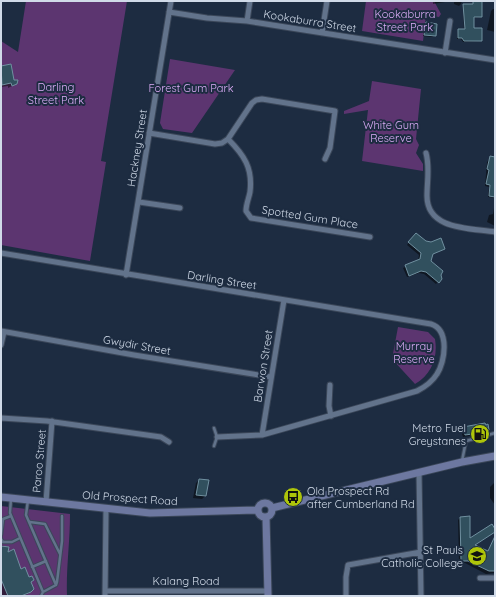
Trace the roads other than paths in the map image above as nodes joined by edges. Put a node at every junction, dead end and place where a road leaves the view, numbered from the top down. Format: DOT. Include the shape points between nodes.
graph roads {
  1 [pos="171,1"];
  2 [pos="250,1"];
  3 [pos="327,1"];
  4 [pos="169,12"];
  5 [pos="247,21"];
  6 [pos="450,21"];
  7 [pos="322,33"];
  8 [pos="445,53"];
  9 [pos="495,60"];
  10 [pos="149,134"];
  11 [pos="228,139"];
  12 [pos="426,153"];
  13 [pos="325,159"];
  14 [pos="139,202"];
  15 [pos="180,208"];
  16 [pos="495,232"];
  17 [pos="370,237"];
  18 [pos="1,253"];
  19 [pos="126,275"];
  20 [pos="284,300"];
  21 [pos="2,331"];
  22 [pos="1,345"];
  23 [pos="271,377"];
  24 [pos="330,385"];
  25 [pos="331,416"];
  26 [pos="1,418"];
  27 [pos="52,421"];
  28 [pos="214,428"];
  29 [pos="495,433"];
  30 [pos="262,435"];
  31 [pos="217,436"];
  32 [pos="169,442"];
  33 [pos="214,446"];
  34 [pos="495,456"];
  35 [pos="462,462"];
  36 [pos="419,472"];
  37 [pos="1,497"];
  38 [pos="11,498"];
  39 [pos="28,500"];
  40 [pos="46,502"];
  41 [pos="272,508"];
  42 [pos="106,509"];
  43 [pos="258,510"];
  44 [pos="11,516"];
  45 [pos="62,516"];
  46 [pos="266,518"];
  47 [pos="29,522"];
  48 [pos="1,535"];
  49 [pos="20,538"];
  50 [pos="1,539"];
  51 [pos="421,552"];
  52 [pos="60,554"];
  53 [pos="46,561"];
  54 [pos="32,567"];
  55 [pos="480,578"];
  56 [pos="495,578"];
  57 [pos="56,585"];
  58 [pos="43,592"];
  59 [pos="105,593"];
  60 [pos="181,594"];
  61 [pos="268,594"];
  62 [pos="41,596"];
  63 [pos="346,596"];
  64 [pos="421,596"];
  1 -- 4 [label="street, Hackney Street"];
  2 -- 5 [label="street"];
  3 -- 7 [label="street"];
  4 -- 5 [label="street, Kookaburra Street"];
  4 -- 10 [label="street, Hackney Street"];
  5 -- 7 [label="street, Kookaburra Street"];
  6 -- 8 [label="street"];
  7 -- 8 [label="street, Kookaburra Street"];
  8 -- 9 [label="street, Kookaburra Street"];
  10 -- 11 [label="street" via="215,144"];
  10 -- 14 [label="street, Hackney Street"];
  11 -- 13 [label="street" via="252,103 258,99 335,110 330,148"];
  11 -- 17 [label="street, Spotted Gum Place" via="242,154 248,166 250,182 246,215 256,219"];
  12 -- 16 [label="street" via="429,170 427,198 429,210 434,218 449,225"];
  14 -- 15 [label="street"];
  14 -- 19 [label="street, Hackney Street"];
  18 -- 19 [label="street, Darling Street"];
  19 -- 20 [label="street, Darling Street"];
  20 -- 23 [label="street, Barwon Street"];
  20 -- 25 [label="street, Darling Street" via="440,327 443,338 442,363 430,382 417,391"];
  21 -- 22 [label="street"];
  21 -- 23 [label="street, Gwydir Street"];
  23 -- 30 [label="street, Barwon Street"];
  24 -- 25 [label="street"];
  25 -- 30 [label="street, Darling Street"];
  26 -- 27 [label="street"];
  27 -- 32 [label="street" via="161,437"];
  27 -- 40 [label="street, Paroo Street"];
  28 -- 31 [label="lane"];
  29 -- 35 [label="lane" via="466,441"];
  30 -- 31 [label="street, Darling Street"];
  31 -- 33 [label="lane"];
  34 -- 35 [label="main road"];
  35 -- 36 [label="main road"];
  36 -- 41 [label="main road"];
  36 -- 51 [label="street"];
  37 -- 38 [label="main road, Old Prospect Road"];
  38 -- 39 [label="main road, Old Prospect Road"];
  38 -- 44 [label="lane"];
  39 -- 40 [label="main road, Old Prospect Road"];
  39 -- 47 [label="lane" via="26,515"];
  40 -- 42 [label="main road, Old Prospect Road"];
  41 -- 43 [label="main road" via="264,503"];
  41 -- 46 [label="main road" via="272,513"];
  42 -- 43 [label="main road, Old Prospect Road" via="150,513"];
  42 -- 59 [label="street"];
  43 -- 46 [label="main road" via="261,517"];
  44 -- 48 [label="lane" via="3,519"];
  44 -- 49 [label="lane"];
  45 -- 52 [label="lane"];
  46 -- 61 [label="main road"];
  47 -- 52 [label="lane" via="45,524"];
  47 -- 53 [label="lane"];
  49 -- 50 [label="lane" via="12,542 3,542"];
  49 -- 54 [label="lane"];
  51 -- 63 [label="street" via="348,565"];
  51 -- 64 [label="street"];
  52 -- 57 [label="lane"];
  53 -- 54 [label="lane"];
  53 -- 57 [label="lane"];
  54 -- 58 [label="lane"];
  55 -- 56 [label="street"];
  57 -- 58 [label="lane"];
  58 -- 62 [label="lane"];
  59 -- 60 [label="street, Kalang Road"];
  60 -- 61 [label="street, Kalang Road"];
}
